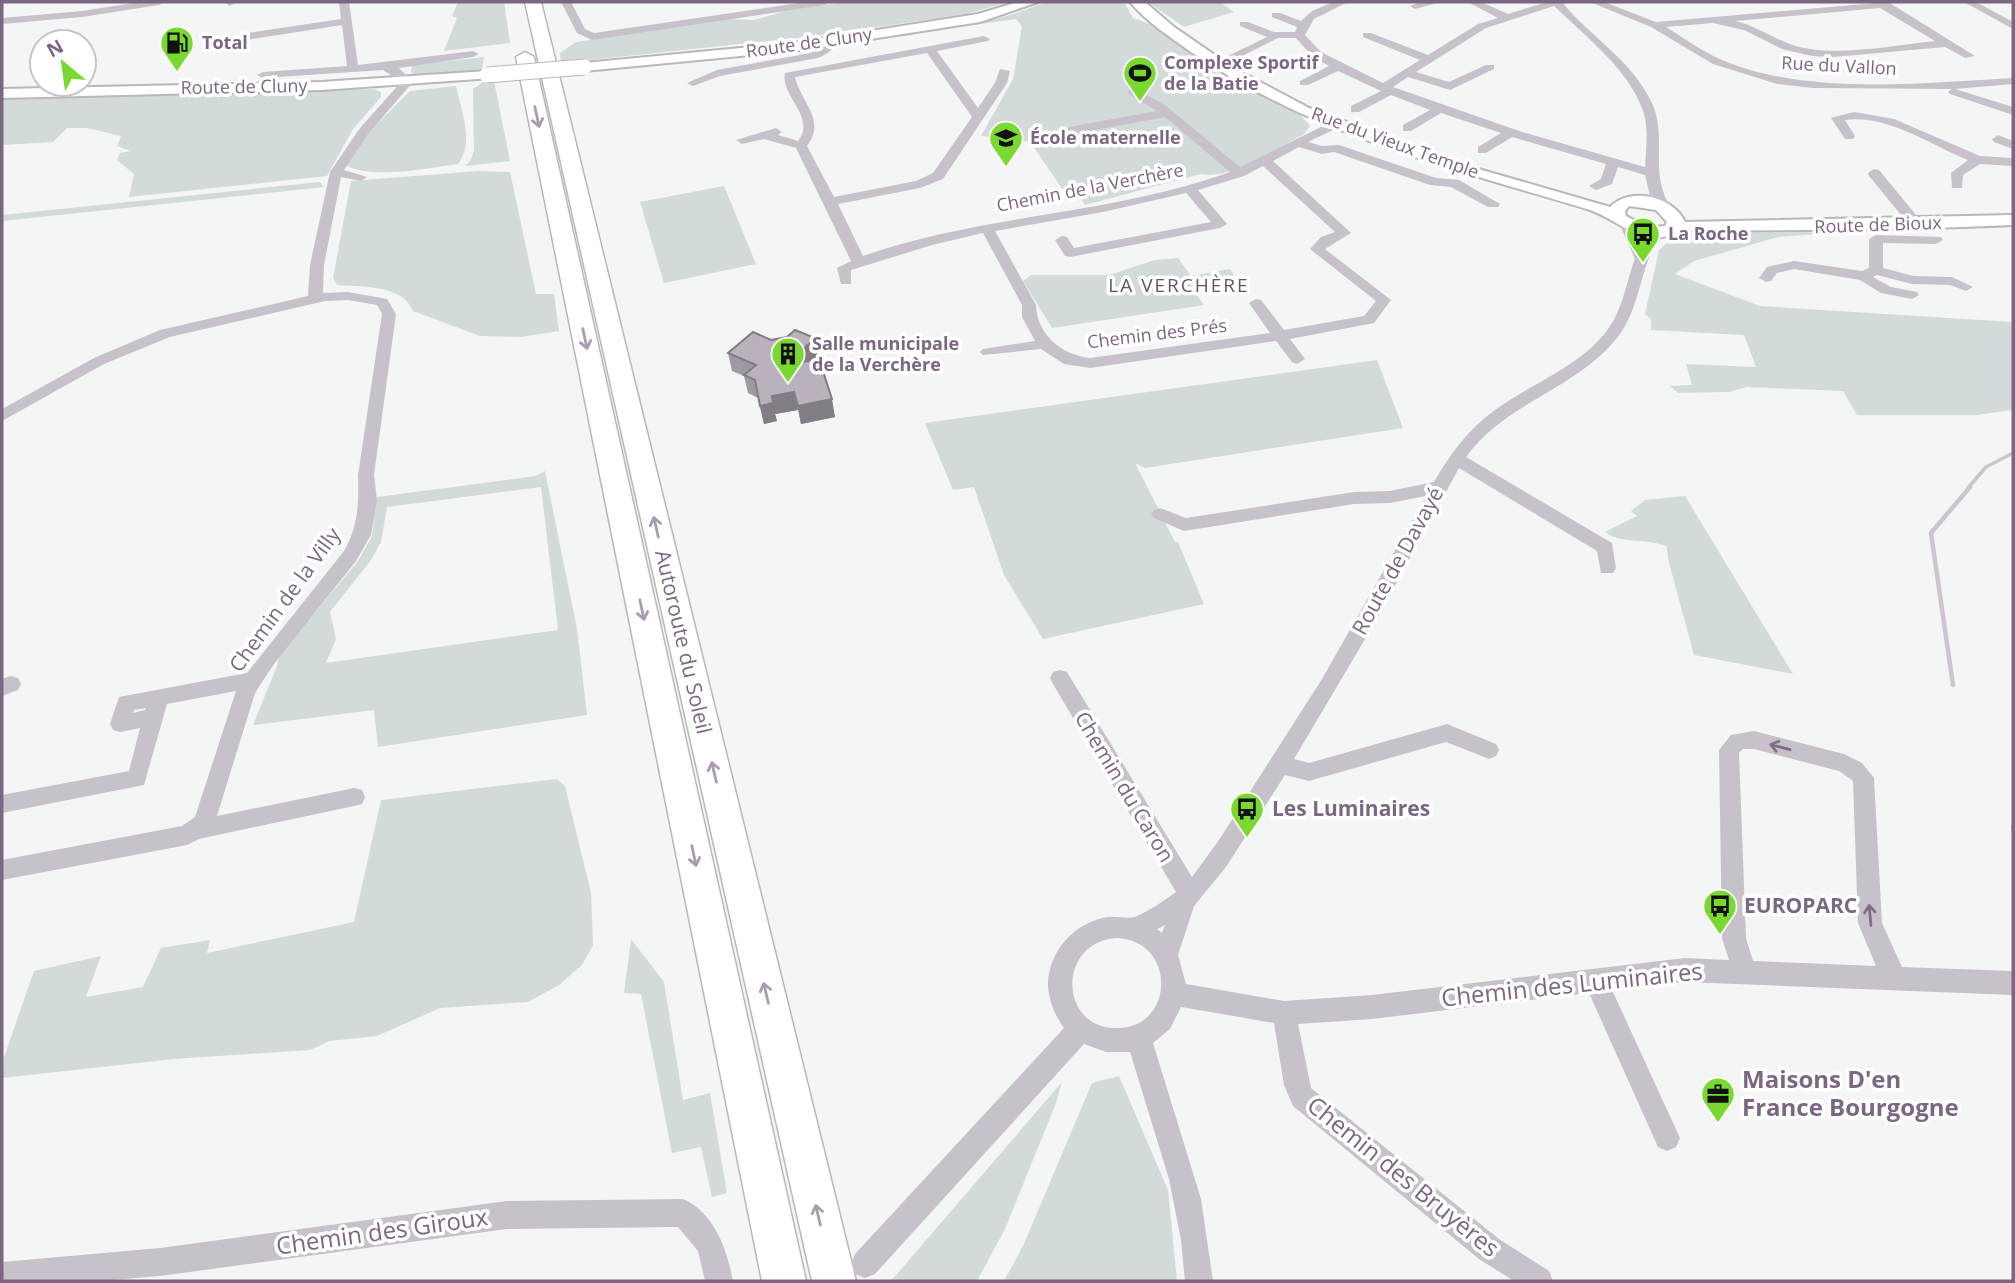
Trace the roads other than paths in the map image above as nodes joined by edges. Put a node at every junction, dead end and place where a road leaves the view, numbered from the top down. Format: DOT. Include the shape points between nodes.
graph roads {
  1 [pos="159,2"];
  2 [pos="344,2"];
  3 [pos="514,2"];
  4 [pos="533,2"];
  5 [pos="566,2"];
  6 [pos="743,2"];
  7 [pos="825,2"];
  8 [pos="1031,2"];
  9 [pos="1137,2"];
  10 [pos="1343,2"];
  11 [pos="1435,2"];
  12 [pos="1472,2"];
  13 [pos="1556,2"];
  14 [pos="1595,2"];
  15 [pos="1969,2"];
  16 [pos="1883,4"];
  17 [pos="1415,6"];
  18 [pos="754,14"];
  19 [pos="1276,15"];
  20 [pos="1753,16"];
  21 [pos="1505,17"];
  22 [pos="1714,20"];
  23 [pos="2,21"];
  24 [pos="347,22"];
  25 [pos="1244,24"];
  26 [pos="2012,24"];
  27 [pos="1655,25"];
  28 [pos="1747,27"];
  29 [pos="1300,30"];
  30 [pos="1273,35"];
  31 [pos="1367,35"];
  32 [pos="984,39"];
  33 [pos="834,41"];
  34 [pos="243,42"];
  35 [pos="1948,43"];
  36 [pos="930,49"];
  37 [pos="473,54"];
  38 [pos="1234,56"];
  39 [pos="1969,56"];
  40 [pos="1429,60"];
  41 [pos="390,66"];
  42 [pos="1336,67"];
  43 [pos="1489,68"];
  44 [pos="353,69"];
  45 [pos="1004,71"];
  46 [pos="1407,73"];
  47 [pos="264,75"];
  48 [pos="407,82"];
  49 [pos="2013,82"];
  50 [pos="693,83"];
  51 [pos="1304,83"];
  52 [pos="1387,89"];
  53 [pos="1972,91"];
  54 [pos="1133,92"];
  55 [pos="2,94"];
  56 [pos="1440,109"];
  57 [pos="1355,110"];
  58 [pos="2013,111"];
  59 [pos="1167,113"];
  60 [pos="977,116"];
  61 [pos="1335,124"];
  62 [pos="800,128"];
  63 [pos="1407,128"];
  64 [pos="1069,131"];
  65 [pos="1511,132"];
  66 [pos="765,135"];
  67 [pos="1849,136"];
  68 [pos="741,139"];
  69 [pos="1998,139"];
  70 [pos="1298,143"];
  71 [pos="801,145"];
  72 [pos="2013,145"];
  73 [pos="1482,150"];
  74 [pos="1978,160"];
  75 [pos="1265,161"];
  76 [pos="1613,162"];
  77 [pos="2013,162"];
  78 [pos="337,172"];
  79 [pos="1239,173"];
  80 [pos="1874,173"];
  81 [pos="1650,175"];
  82 [pos="361,177"];
  83 [pos="1957,185"];
  84 [pos="1597,186"];
  85 [pos="1190,188"];
  86 [pos="830,202"];
  87 [pos="1493,204"];
  88 [pos="1625,211"];
  89 [pos="1667,220"];
  90 [pos="2013,220"];
  91 [pos="1916,224"];
  92 [pos="987,228"];
  93 [pos="1874,232"];
  94 [pos="1062,240"];
  95 [pos="1936,240"];
  96 [pos="1641,258"];
  97 [pos="859,262"];
  98 [pos="1870,273"];
  99 [pos="845,274"];
  100 [pos="1766,278"];
  101 [pos="1966,288"];
  102 [pos="1912,295"];
  103 [pos="315,299"];
  104 [pos="1256,303"];
  105 [pos="1280,337"];
  106 [pos="1044,344"];
  107 [pos="988,352"];
  108 [pos="1297,359"];
  109 [pos="2,416"];
  110 [pos="1456,459"];
  111 [pos="1440,486"];
  112 [pos="1160,514"];
  113 [pos="1607,568"];
  114 [pos="1060,678"];
  115 [pos="254,680"];
  116 [pos="159,697"];
  117 [pos="154,717"];
  118 [pos="1489,750"];
  119 [pos="1282,763"];
  120 [pos="354,797"];
  121 [pos="2,804"];
  122 [pos="199,829"];
  123 [pos="2,870"];
  124 [pos="1187,897"];
  125 [pos="1132,930"];
  126 [pos="1166,957"];
  127 [pos="1745,972"];
  128 [pos="1895,978"];
  129 [pos="1595,980"];
  130 [pos="2013,983"];
  131 [pos="1175,994"];
  132 [pos="1284,1013"];
  133 [pos="1083,1028"];
  134 [pos="1140,1037"];
  135 [pos="1667,1138"];
  136 [pos="865,1264"];
  137 [pos="2,1276"];
  138 [pos="719,1281"];
  139 [pos="784,1281"];
  140 [pos="834,1281"];
  141 [pos="1199,1281"];
  142 [pos="1539,1281"];
  1 -- 23 [label="street"];
  2 -- 24 [label="street"];
  3 -- 139 [label="highway, Autoroute du Soleil, one-way"];
  140 -- 4 [label="highway, Autoroute du Soleil, one-way"];
  5 -- 18 [label="street" via="581,31 592,37"];
  6 -- 18 [label="street"];
  7 -- 18 [label="street"];
  8 -- 33 [label="main road, Route de Cluny" via="1002,13"];
  9 -- 61 [label="main road, Rue du Vieux Temple" via="1227,70"];
  10 -- 29 [label="street" via="1320,10"];
  11 -- 17 [label="street"];
  12 -- 21 [label="street"];
  13 -- 21 [label="street"];
  13 -- 81 [label="street" via="1640,92 1651,117"];
  14 -- 27 [label="street, Rue du Vallon"];
  15 -- 26 [label="street"];
  16 -- 20 [label="street"];
  16 -- 35 [label="street"];
  19 -- 29 [label="street"];
  20 -- 22 [label="street"];
  20 -- 28 [label="street"];
  21 -- 40 [label="street" via="1466,35"];
  22 -- 27 [label="street"];
  22 -- 28 [label="street"];
  24 -- 34 [label="street" via="248,36"];
  24 -- 44 [label="street"];
  25 -- 30 [label="street"];
  27 -- 53 [label="street, Rue du Vallon" via="1717,62 1777,80"];
  28 -- 35 [label="street" via="1786,47 1825,54"];
  29 -- 30 [label="street"];
  29 -- 42 [label="street" via="1308,49"];
  30 -- 38 [label="street"];
  31 -- 40 [label="street"];
  32 -- 36 [label="street"];
  33 -- 48 [label="main road, Route de Cluny, bridge"];
  33 -- 50 [label="street" via="814,56 717,73"];
  35 -- 39 [label="street"];
  36 -- 60 [label="street"];
  36 -- 62 [label="street" via="789,75"];
  37 -- 41 [label="street"];
  40 -- 46 [label="street"];
  41 -- 44 [label="street"];
  41 -- 48 [label="street"];
  42 -- 51 [label="street"];
  42 -- 52 [label="street"];
  43 -- 46 [label="street" via="1450,86"];
  44 -- 47 [label="street"];
  45 -- 60 [label="street" via="1001,83"];
  46 -- 52 [label="street"];
  48 -- 55 [label="main road, Route de Cluny"];
  48 -- 78 [label="street" via="364,131"];
  49 -- 53 [label="street"];
  52 -- 56 [label="street"];
  52 -- 57 [label="street"];
  53 -- 58 [label="street"];
  54 -- 59 [label="street"];
  56 -- 63 [label="street"];
  56 -- 65 [label="street"];
  59 -- 64 [label="street"];
  59 -- 79 [label="street"];
  60 -- 86 [label="street" via="931,181"];
  61 -- 70 [label="street, Chemin de la Verchère"];
  61 -- 88 [label="main road, Rue du Vieux Temple" via="1452,166"];
  62 -- 66 [label="street"];
  62 -- 71 [label="street" via="810,133"];
  65 -- 73 [label="street"];
  65 -- 76 [label="street"];
  66 -- 68 [label="street"];
  66 -- 71 [label="street"];
  67 -- 74 [label="street" via="1838,118 1868,118 1917,132"];
  69 -- 72 [label="street"];
  70 -- 75 [label="street, Chemin de la Verchère"];
  70 -- 87 [label="street" via="1322,150 1335,148 1435,182 1454,183"];
  71 -- 86 [label="street"];
  74 -- 77 [label="street"];
  74 -- 83 [label="street" via="1957,173"];
  75 -- 79 [label="street, Chemin de la Verchère"];
  75 -- 105 [label="street, Chemin des Prés" via="1344,233 1317,249 1384,300 1361,324"];
  76 -- 81 [label="street"];
  76 -- 84 [label="street" via="1607,181"];
  78 -- 82 [label="street"];
  78 -- 103 [label="street" via="317,265"];
  79 -- 85 [label="street, Chemin de la Verchère"];
  80 -- 91 [label="street"];
  81 -- 88 [label="street"];
  81 -- 89 [label="street" via="1653,194"];
  85 -- 92 [label="street, Chemin de la Verchère"];
  85 -- 94 [label="street" via="1220,223 1070,253"];
  86 -- 97 [label="street"];
  88 -- 89 [label="main road" via="1645,201"];
  88 -- 89 [label="main road" via="1648,232"];
  88 -- 96 [label="street"];
  89 -- 93 [label="main road, Route de Bioux"];
  89 -- 96 [label="street" via="1650,238"];
  90 -- 91 [label="main road, Route de Bioux"];
  91 -- 93 [label="main road, Route de Bioux"];
  92 -- 97 [label="street, Chemin de la Verchère"];
  92 -- 106 [label="street" via="1029,305 1029,317"];
  93 -- 95 [label="street"];
  93 -- 98 [label="street"];
  96 -- 110 [label="street, Route de Davayé" via="1626,313 1611,336 1480,431"];
  97 -- 99 [label="street, Chemin de la Verchère"];
  98 -- 100 [label="street" via="1832,265 1783,266"];
  98 -- 101 [label="street" via="1951,281"];
  98 -- 102 [label="street" via="1879,288"];
  103 -- 109 [label="street" via="137,343"];
  103 -- 115 [label="street, Chemin de la Villy" via="368,298 382,302 389,313 366,475 368,500 362,535 350,556"];
  104 -- 105 [label="street"];
  105 -- 106 [label="street, Chemin des Prés" via="1090,363 1069,361"];
  105 -- 108 [label="street"];
  106 -- 107 [label="street"];
  110 -- 111 [label="street, Route de Davayé"];
  110 -- 113 [label="street" via="1606,548"];
  111 -- 112 [label="street" via="1390,498 1354,498 1185,525"];
  111 -- 119 [label="street, Route de Davayé"];
  114 -- 124 [label="street, Chemin du Caron"];
  115 -- 116 [label="street"];
  115 -- 122 [label="street, Chemin de la Villy" via="246,691"];
  116 -- 117 [label="street"];
  116 -- 117 [label="street" via="126,703 120,724"];
  117 -- 121 [label="street" via="137,779"];
  118 -- 119 [label="street" via="1447,733 1309,772"];
  119 -- 124 [label="street, Route de Davayé"];
  120 -- 122 [label="street"];
  122 -- 123 [label="street" via="150,843"];
  124 -- 125 [label="street, Route de Davayé"];
  124 -- 126 [label="street, Route de Davayé"];
  125 -- 126 [label="street"];
  125 -- 133 [label="street" via="1115,927 1082,937 1062,963 1062,998"];
  126 -- 131 [label="street"];
  127 -- 128 [label="street, Chemin des Luminaires"];
  128 -- 127 [label="street, one-way" via="1870,923 1863,778 1844,764 1754,740 1738,741 1729,750 1734,939"];
  127 -- 129 [label="street, Chemin des Luminaires" via="1685,970"];
  128 -- 130 [label="street, Chemin des Luminaires"];
  129 -- 132 [label="street, Chemin des Luminaires"];
  129 -- 135 [label="street"];
  131 -- 132 [label="street, Chemin des Luminaires"];
  131 -- 134 [label="street" via="1168,1014"];
  132 -- 142 [label="street, Chemin des Bruyères" via="1302,1097 1489,1249"];
  133 -- 134 [label="street" via="1121,1041"];
  133 -- 136 [label="street"];
  134 -- 141 [label="street" via="1142,1058 1182,1176 1197,1241"];
  137 -- 138 [label="street, Chemin des Giroux" via="160,1262 507,1216 683,1213 701,1228 711,1246"];
}
